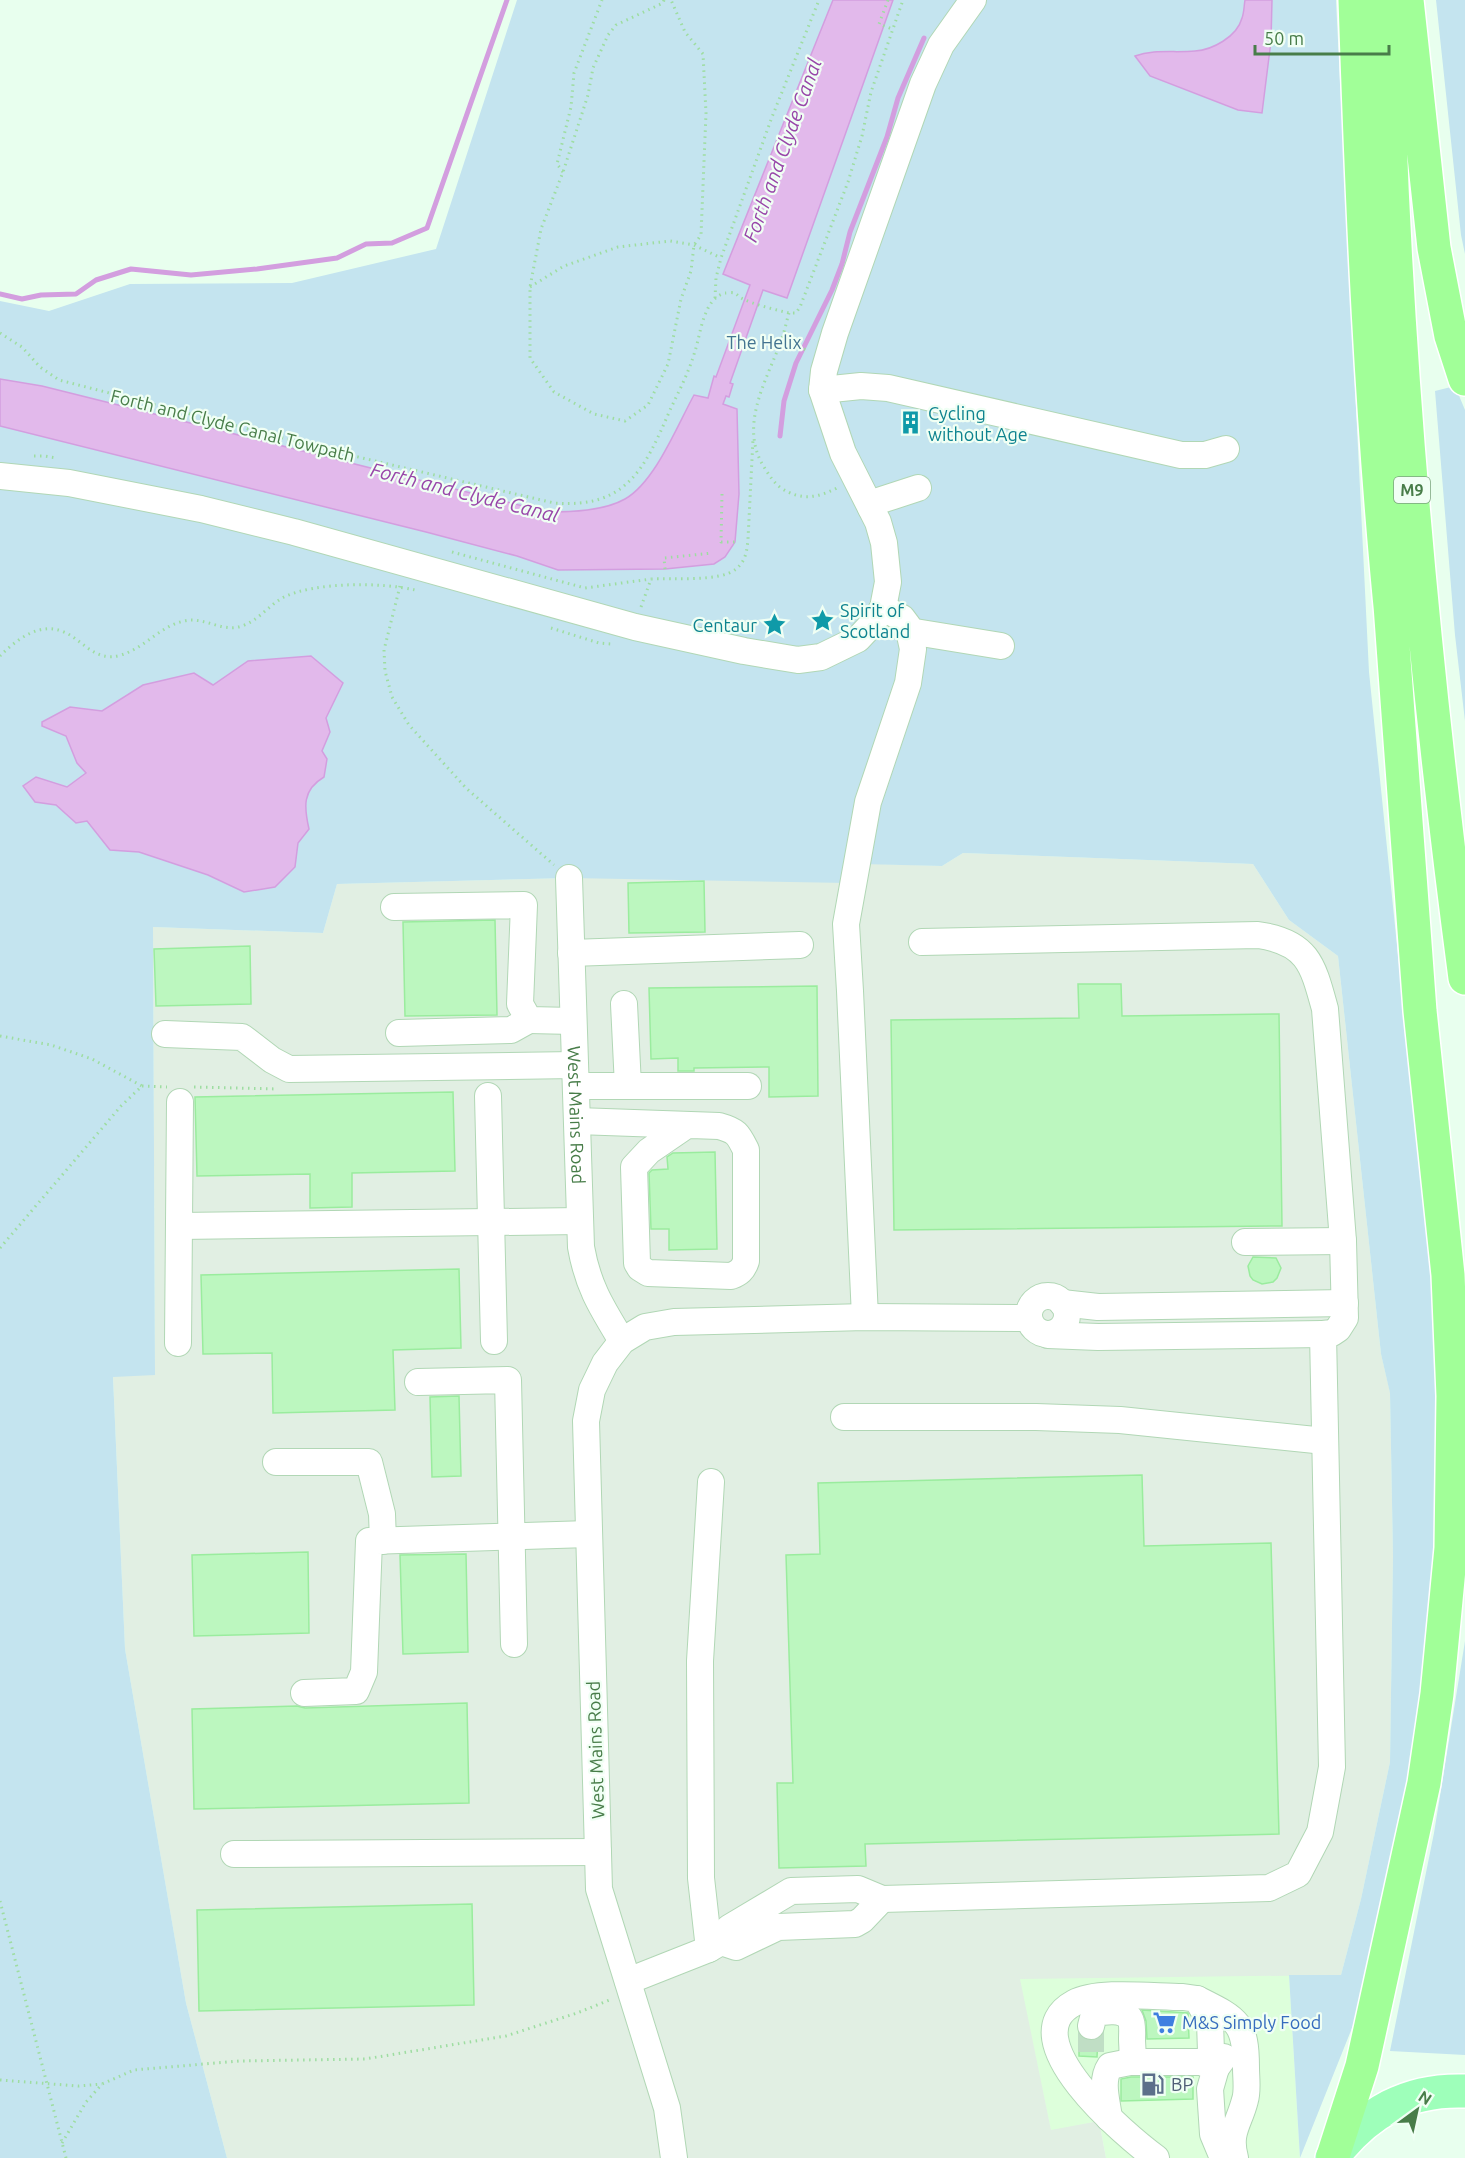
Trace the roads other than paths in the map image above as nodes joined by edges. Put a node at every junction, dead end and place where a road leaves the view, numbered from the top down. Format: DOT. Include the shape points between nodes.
graph roads {
  1 [pos="973,0"];
  2 [pos="1355,0"];
  3 [pos="1386,0"];
  4 [pos="1407,0"];
  5 [pos="1465,379"];
  6 [pos="822,390"];
  7 [pos="1226,449"];
  8 [pos="0,476"];
  9 [pos="918,488"];
  10 [pos="871,508"];
  11 [pos="1390,605"];
  12 [pos="883,608"];
  13 [pos="909,631"];
  14 [pos="1001,646"];
  15 [pos="569,878"];
  16 [pos="394,907"];
  17 [pos="922,942"];
  18 [pos="800,945"];
  19 [pos="571,953"];
  20 [pos="1465,978"];
  21 [pos="624,1004"];
  22 [pos="529,1020"];
  23 [pos="573,1021"];
  24 [pos="399,1033"];
  25 [pos="165,1034"];
  26 [pos="575,1076"];
  27 [pos="628,1086"];
  28 [pos="748,1086"];
  29 [pos="488,1096"];
  30 [pos="180,1102"];
  31 [pos="577,1121"];
  32 [pos="687,1125"];
  33 [pos="1465,1211"];
  34 [pos="580,1221"];
  35 [pos="491,1222"];
  36 [pos="179,1226"];
  37 [pos="1343,1241"];
  38 [pos="1245,1242"];
  39 [pos="1062,1303"];
  40 [pos="1345,1303"];
  41 [pos="865,1317"];
  42 [pos="1028,1318"];
  43 [pos="1323,1334"];
  44 [pos="1048,1335"];
  45 [pos="494,1341"];
  46 [pos="622,1341"];
  47 [pos="178,1343"];
  48 [pos="418,1382"];
  49 [pos="844,1417"];
  50 [pos="1325,1441"];
  51 [pos="276,1462"];
  52 [pos="711,1482"];
  53 [pos="589,1534"];
  54 [pos="512,1537"];
  55 [pos="383,1541"];
  56 [pos="514,1644"];
  57 [pos="304,1692"];
  58 [pos="598,1852"];
  59 [pos="234,1854"];
  60 [pos="882,1899"];
  61 [pos="715,1946"];
  62 [pos="629,1986"];
  63 [pos="1197,1999"];
  64 [pos="1223,2012"];
  65 [pos="1091,2026"];
  66 [pos="1110,2062"];
  67 [pos="1216,2068"];
  68 [pos="1465,2091"];
  69 [pos="1109,2118"];
  70 [pos="1130,2150"];
  71 [pos="1333,2157"];
  72 [pos="674,2158"];
  73 [pos="1156,2158"];
  74 [pos="1223,2158"];
  75 [pos="1235,2158"];
  1 -- 6 [label="street" via="941,45 924,84 835,333"];
  2 -- 11 [label="highway, M9" via="1366,282"];
  3 -- 20 [label="highway, M9" via="1404,390 1432,707"];
  4 -- 5 [label="highway" via="1434,248 1451,336"];
  6 -- 7 [label="street" via="888,388 1181,455 1205,455"];
  6 -- 10 [label="street" via="843,453"];
  8 -- 12 [label="street" via="69,483 213,512 635,627 798,660 821,657 858,639"];
  9 -- 10 [label="street" via="878,501"];
  10 -- 12 [label="street" via="887,561"];
  11 -- 33 [label="highway, M9" via="1422,894"];
  11 -- 71 [label="highway" via="1420,1011 1448,1275 1454,1396 1451,1548 1437,1694 1422,1793 1362,2066"];
  12 -- 13 [label="street" via="902,618"];
  13 -- 14 [label="street"];
  13 -- 41 [label="street" via="913,649 908,683 868,802 846,924"];
  15 -- 19 [label="street, West Mains Road"];
  16 -- 22 [label="street" via="524,904 520,1004"];
  17 -- 37 [label="street" via="1258,935 1295,946 1308,959 1325,1009"];
  18 -- 19 [label="street"];
  19 -- 23 [label="street, West Mains Road"];
  21 -- 27 [label="street"];
  22 -- 23 [label="street"];
  22 -- 24 [label="street" via="511,1030"];
  23 -- 26 [label="street, West Mains Road"];
  25 -- 26 [label="street" via="242,1037 290,1070"];
  26 -- 27 [label="street"];
  26 -- 31 [label="street, West Mains Road"];
  27 -- 28 [label="street"];
  29 -- 35 [label="street"];
  30 -- 36 [label="street"];
  31 -- 32 [label="street"];
  31 -- 34 [label="street, West Mains Road"];
  32 -- 32 [label="street" via="732,1130 746,1150 746,1261 744,1269 730,1276 648,1273 637,1263 634,1167 649,1150"];
  34 -- 35 [label="street"];
  34 -- 46 [label="street, West Mains Road" via="585,1273"];
  35 -- 36 [label="street"];
  35 -- 45 [label="street"];
  36 -- 47 [label="street"];
  37 -- 38 [label="street"];
  37 -- 40 [label="street"];
  39 -- 40 [label="street" via="1098,1307"];
  39 -- 42 [label="street" via="1054,1297 1041,1297 1031,1305"];
  39 -- 44 [label="street" via="1066,1320 1059,1331"];
  40 -- 43 [label="street" via="1342,1324 1332,1333"];
  41 -- 42 [label="street, West Mains Road"];
  41 -- 46 [label="street, West Mains Road" via="674,1322 645,1327"];
  42 -- 44 [label="street" via="1035,1331"];
  43 -- 44 [label="street"];
  43 -- 50 [label="street"];
  46 -- 53 [label="street, West Mains Road" via="605,1363 592,1390 586,1421"];
  48 -- 54 [label="street" via="508,1380"];
  49 -- 50 [label="street" via="1120,1420"];
  50 -- 60 [label="street" via="1332,1767 1320,1832 1298,1874 1269,1888"];
  51 -- 55 [label="street" via="369,1462 382,1514"];
  52 -- 61 [label="street" via="700,1661 701,1878"];
  53 -- 54 [label="street"];
  53 -- 58 [label="street, West Mains Road"];
  54 -- 55 [label="street"];
  54 -- 56 [label="street"];
  55 -- 57 [label="street" via="369,1542 364,1672 356,1691"];
  58 -- 59 [label="street"];
  58 -- 62 [label="street, West Mains Road" via="599,1889"];
  60 -- 61 [label="street" via="855,1924 778,1927 736,1947"];
  60 -- 61 [label="street" via="858,1889 797,1890 729,1928"];
  61 -- 62 [label="street"];
  62 -- 72 [label="street, West Mains Road" via="667,2108"];
  63 -- 64 [label="street"];
  63 -- 67 [label="street" via="1210,2022"];
  63 -- 69 [label="street" via="1094,1996 1062,2011 1053,2033 1058,2050 1076,2082"];
  64 -- 67 [label="street" via="1225,2050"];
  64 -- 75 [label="street" via="1242,2031 1246,2049 1246,2099 1232,2137"];
  65 -- 66 [label="street" via="1094,2014 1102,2011 1118,2012 1132,2021 1133,2056"];
  66 -- 67 [label="street" via="1201,2062"];
  66 -- 69 [label="street" via="1104,2081"];
  67 -- 74 [label="street" via="1210,2089 1213,2134"];
  68 -- 71 [label="main road" via="1425,2093 1380,2110"];
  69 -- 70 [label="street"];
  70 -- 73 [label="street"];
}
